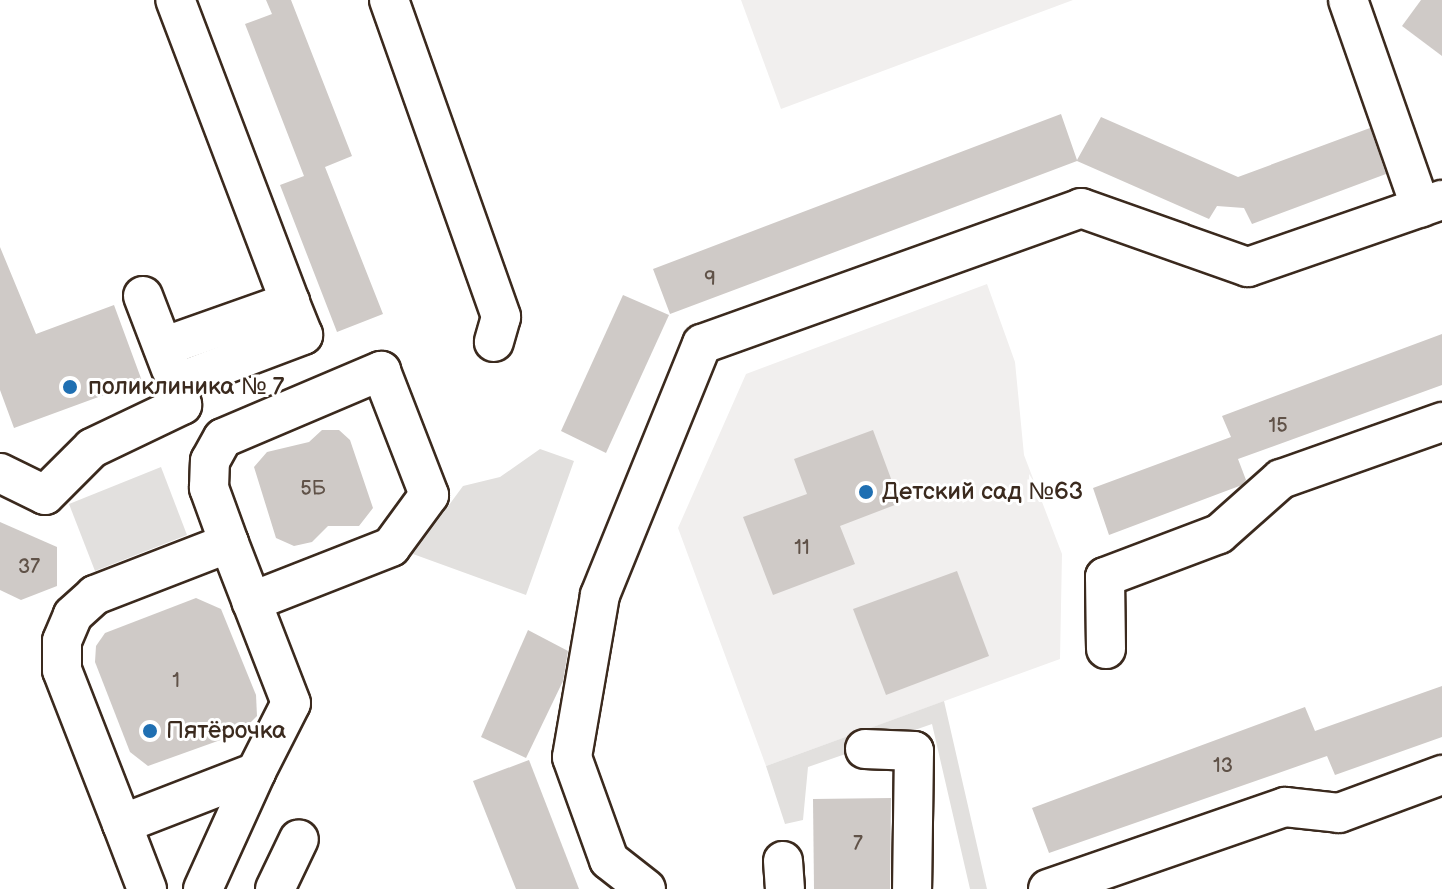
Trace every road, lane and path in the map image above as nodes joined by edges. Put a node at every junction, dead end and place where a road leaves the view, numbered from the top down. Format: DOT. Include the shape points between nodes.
graph roads {
  1 [pos="175,0"];
  2 [pos="389,0"];
  3 [pos="1348,0"];
  4 [pos="1432,204"];
  5 [pos="143,296"];
  6 [pos="290,302"];
  7 [pos="494,342"];
  8 [pos="163,347"];
  9 [pos="176,383"];
  10 [pos="1442,422"];
  11 [pos="0,473"];
  12 [pos="229,543"];
  13 [pos="251,602"];
  14 [pos="1106,649"];
  15 [pos="865,749"];
  16 [pos="256,772"];
  17 [pos="1442,775"];
  18 [pos="122,824"];
  19 [pos="299,839"];
  20 [pos="147,889"];
  21 [pos="203,889"];
  22 [pos="275,889"];
  23 [pos="646,889"];
  24 [pos="912,889"];
  25 [pos="1048,889"];
  1 -- 6 [label="lane"];
  2 -- 7 [label="lane" via="501,317"];
  3 -- 4 [label="lane"];
  4 -- 23 [label="lane" via="1248,267 1081,208 702,344 600,595 572,757 609,860"];
  5 -- 8 [label="lane"];
  6 -- 8 [label="lane"];
  6 -- 9 [label="lane" via="303,335"];
  8 -- 9 [label="lane"];
  9 -- 11 [label="lane" via="182,405 92,448 45,495"];
  10 -- 14 [label="lane" via="1281,479 1219,534 1105,577"];
  12 -- 13 [label="lane"];
  12 -- 13 [label="lane" via="209,488 210,461 223,438 381,371 429,495 391,547"];
  12 -- 18 [label="lane" via="95,595 66,628 62,670"];
  13 -- 16 [label="lane" via="291,703"];
  15 -- 24 [label="lane" via="914,751"];
  16 -- 18 [label="lane"];
  16 -- 21 [label="lane"];
  17 -- 25 [label="lane" via="1339,813 1285,807"];
  18 -- 20 [label="lane"];
  19 -- 22 [label="lane"];
}
